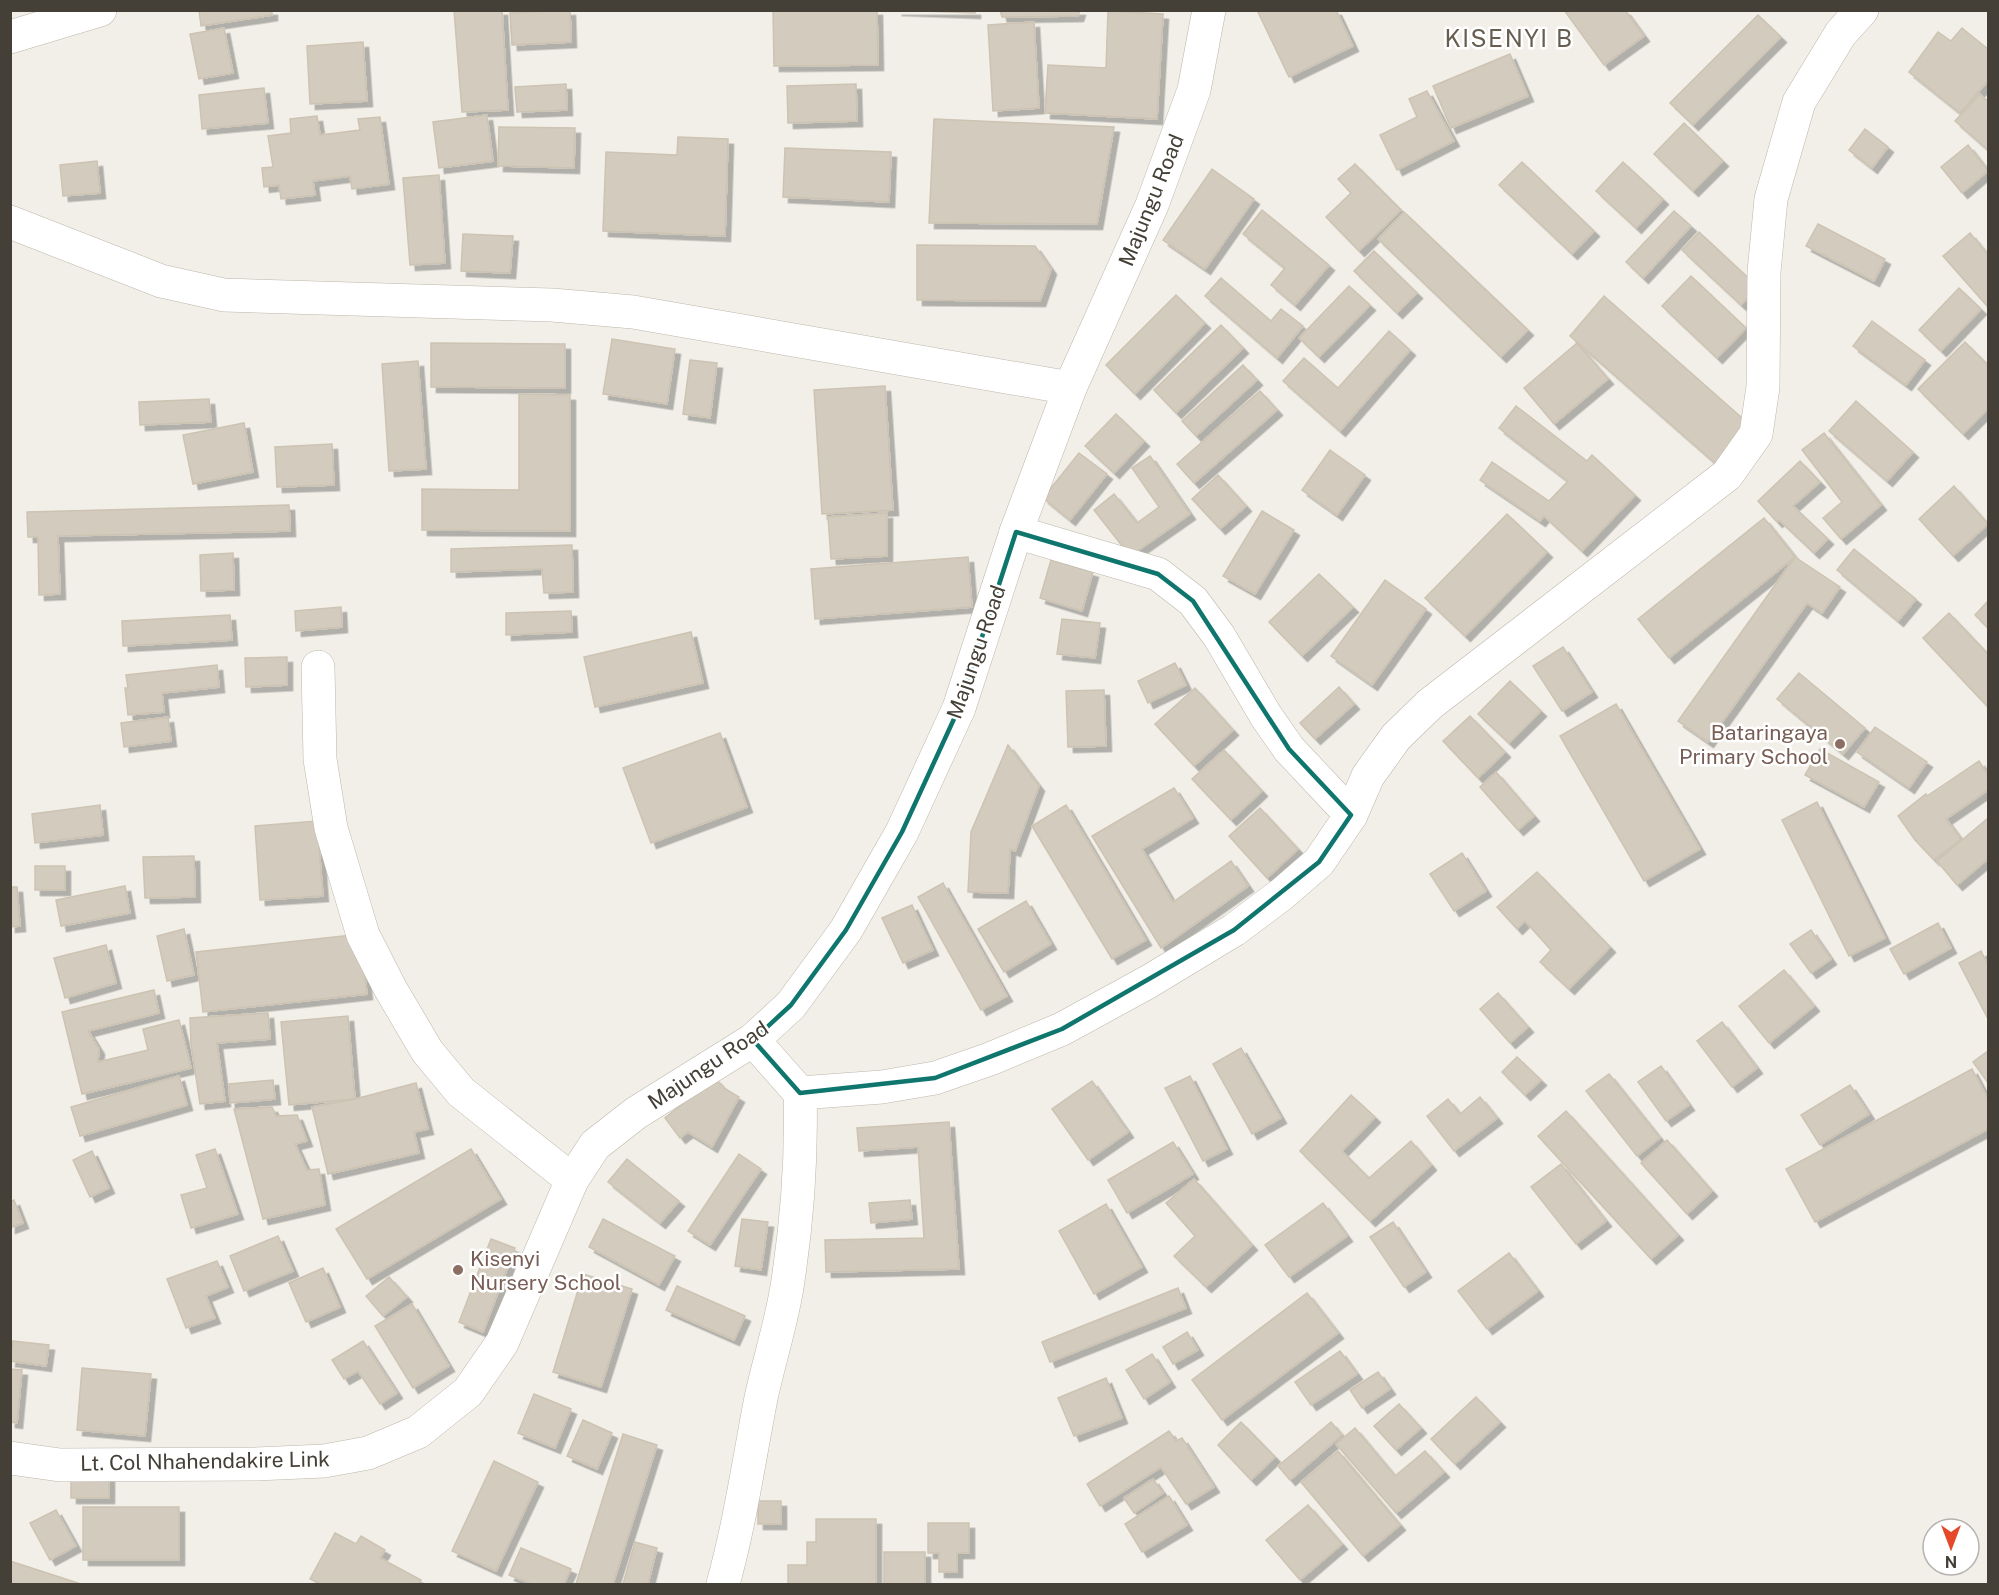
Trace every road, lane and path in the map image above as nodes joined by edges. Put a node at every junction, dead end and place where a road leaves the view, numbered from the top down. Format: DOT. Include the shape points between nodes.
graph roads {
  1 [pos="100,10"];
  2 [pos="1209,10"];
  3 [pos="1862,10"];
  4 [pos="10,37"];
  5 [pos="10,222"];
  6 [pos="1070,388"];
  7 [pos="1016,532"];
  8 [pos="318,667"];
  9 [pos="1351,815"];
  10 [pos="753,1040"];
  11 [pos="800,1093"];
  12 [pos="572,1180"];
  13 [pos="10,1458"];
  14 [pos="723,1584"];
  1 -- 4 [label="street"];
  2 -- 6 [label="street, Majungu Road" via="1194,90 1152,206"];
  3 -- 9 [label="street" via="1841,33 1799,102 1771,199 1764,272 1763,387 1756,434 1726,475 1430,704 1396,737 1368,776"];
  5 -- 6 [label="street" via="161,281 224,295 552,305 633,312"];
  6 -- 7 [label="street, Majungu Road"];
  7 -- 9 [label="street" via="1158,574 1193,601 1289,750"];
  7 -- 10 [label="street, Majungu Road" via="959,708 902,832 846,930 791,1005"];
  8 -- 12 [label="street" via="320,759 331,828 363,935 427,1051 461,1092"];
  9 -- 11 [label="street" via="1319,862 1272,902 1234,930 1062,1029 935,1078 882,1087"];
  10 -- 11 [label="street"];
  10 -- 12 [label="street, Majungu Road" via="636,1113 595,1145"];
  11 -- 14 [label="street" via="798,1195 787,1288"];
  12 -- 13 [label="street, Lt. Col Nhahendakire Link" via="502,1343 468,1392 418,1432 368,1453 324,1461 60,1465"];
}
